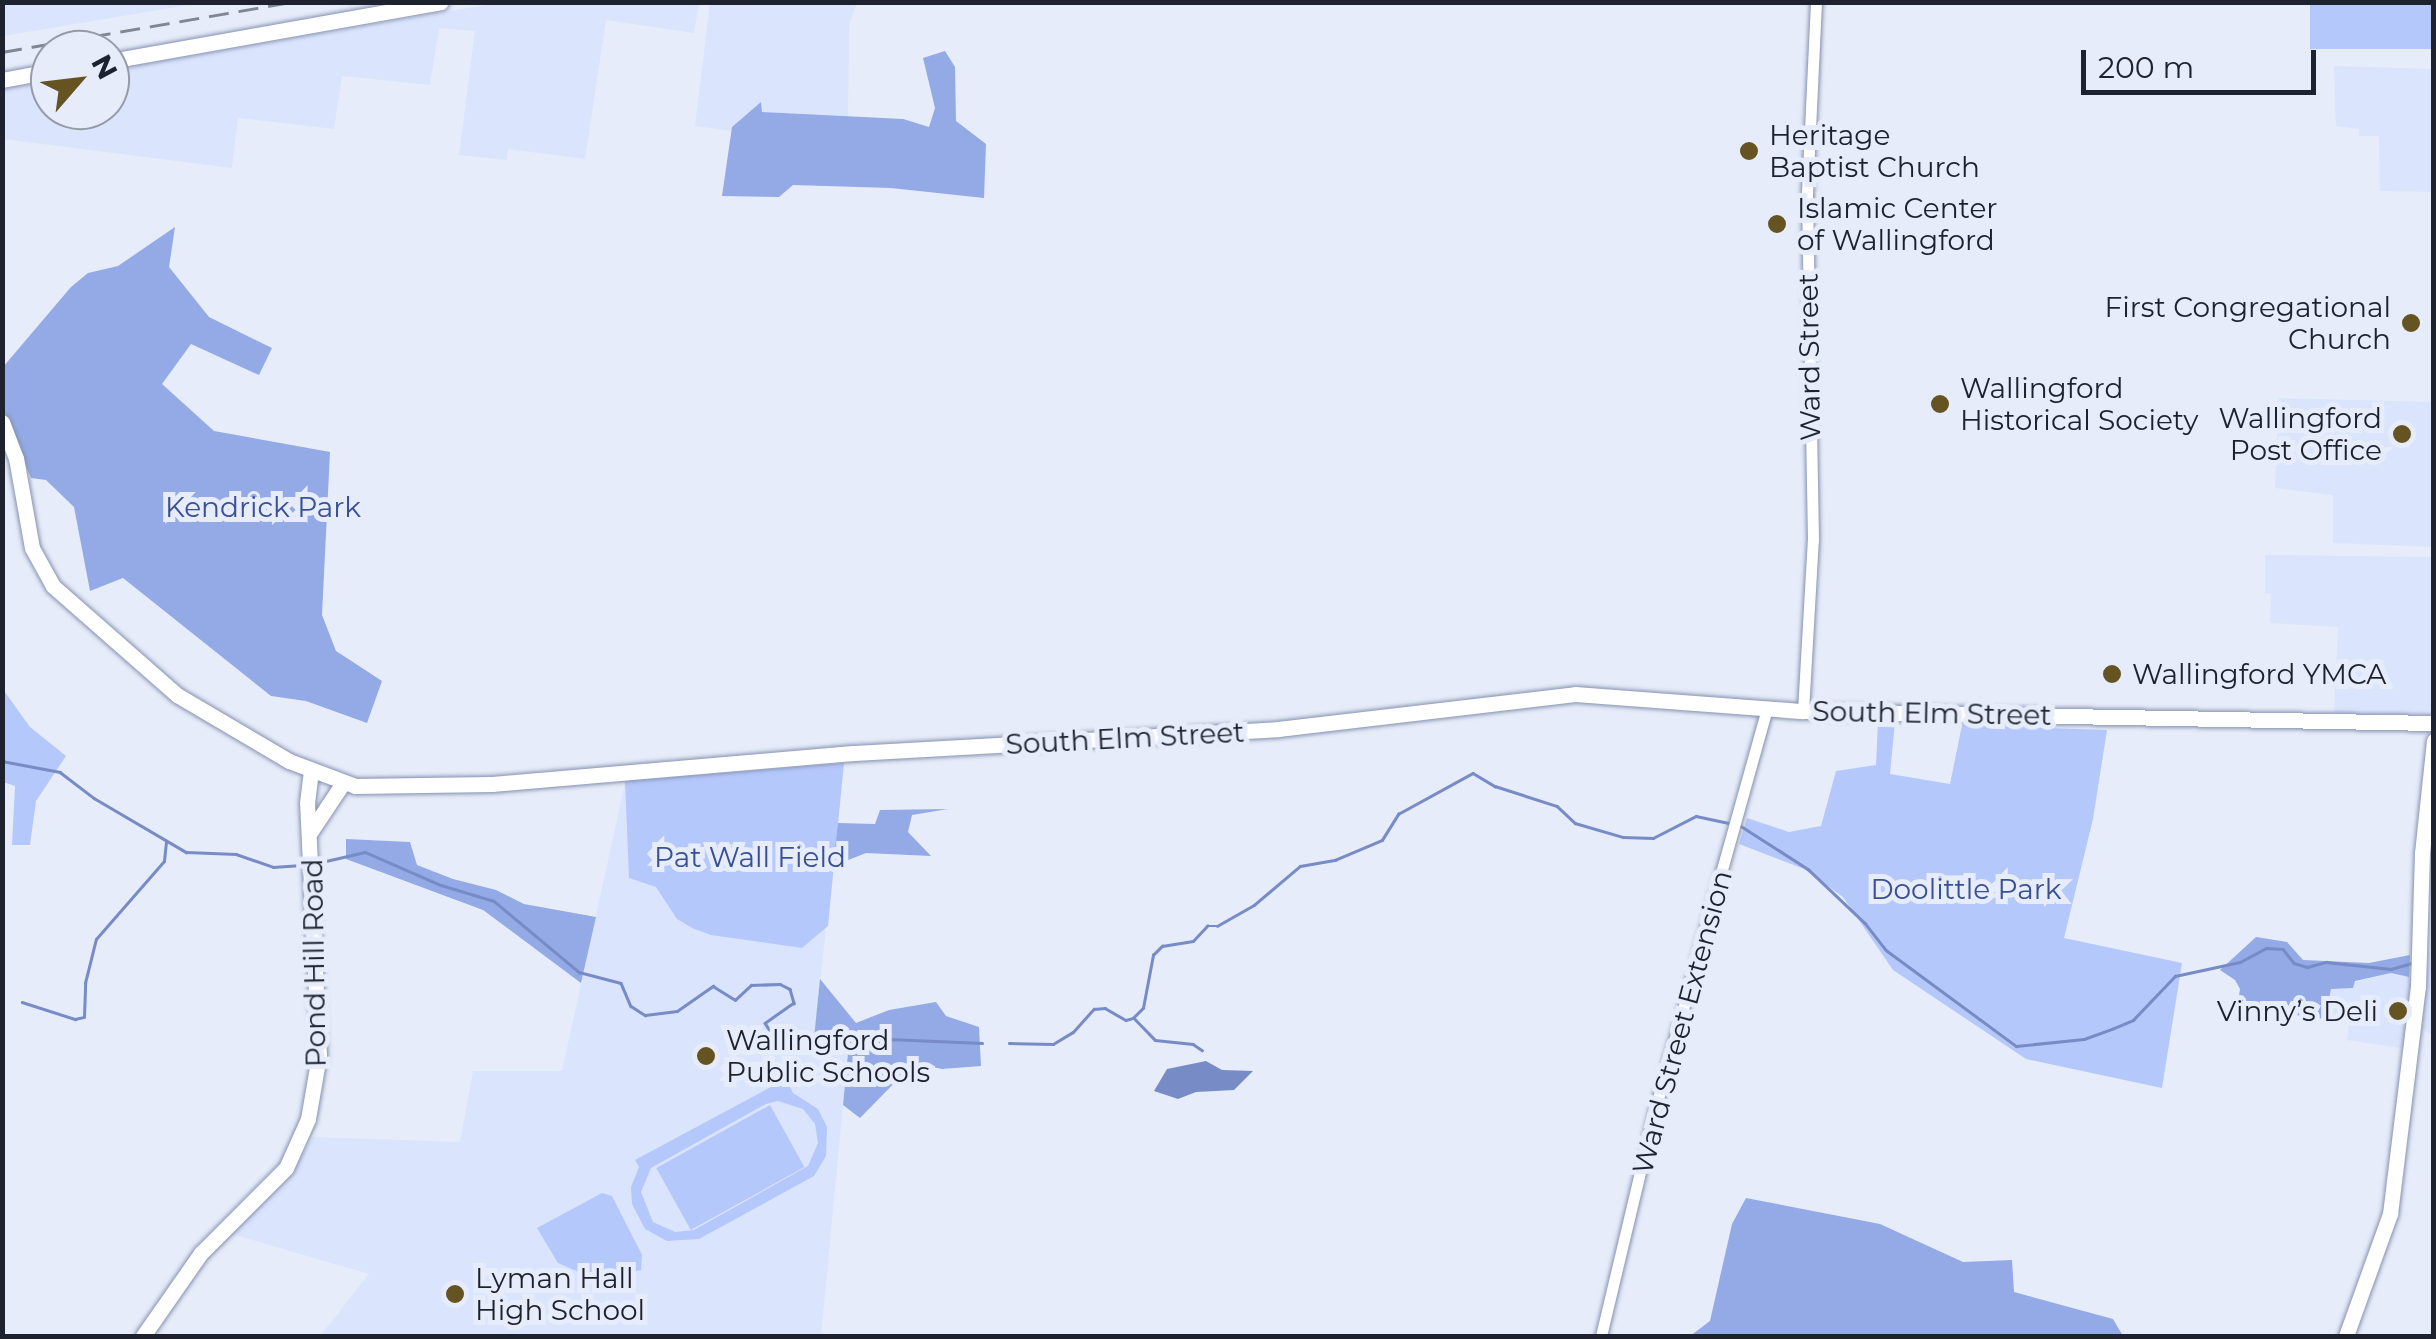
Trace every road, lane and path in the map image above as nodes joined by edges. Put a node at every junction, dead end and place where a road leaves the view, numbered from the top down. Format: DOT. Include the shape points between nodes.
graph roads {
  1 [pos="441,2"];
  2 [pos="1816,2"];
  3 [pos="130,57"];
  4 [pos="30,75"];
  5 [pos="2,80"];
  6 [pos="2,422"];
  7 [pos="1767,708"];
  8 [pos="1803,711"];
  9 [pos="2434,723"];
  10 [pos="2434,741"];
  11 [pos="311,771"];
  12 [pos="343,783"];
  13 [pos="311,830"];
  14 [pos="143,1336"];
  15 [pos="1601,1336"];
  16 [pos="2346,1336"];
  1 -- 3 [label="main road"];
  2 -- 8 [label="street, Ward Street" via="1807,193 1813,540"];
  4 -- 5 [label="main road"];
  6 -- 11 [label="main road, South Elm Street" via="16,458 32,548 53,586 177,695"];
  7 -- 8 [label="main road, South Elm Street"];
  7 -- 12 [label="main road, South Elm Street" via="1552,694 1278,729 853,753 492,784"];
  7 -- 15 [label="street, Ward Street Extension" via="1654,1114"];
  8 -- 9 [label="main road, South Elm Street"];
  10 -- 16 [label="main road" via="2419,963 2390,1214"];
  11 -- 12 [label="main road, South Elm Street"];
  11 -- 13 [label="main road, Pond Hill Road"];
  12 -- 13 [label="main road, Pond Hill Road"];
  13 -- 14 [label="main road, Pond Hill Road" via="319,1055 299,1144 272,1184 201,1253"];
}
